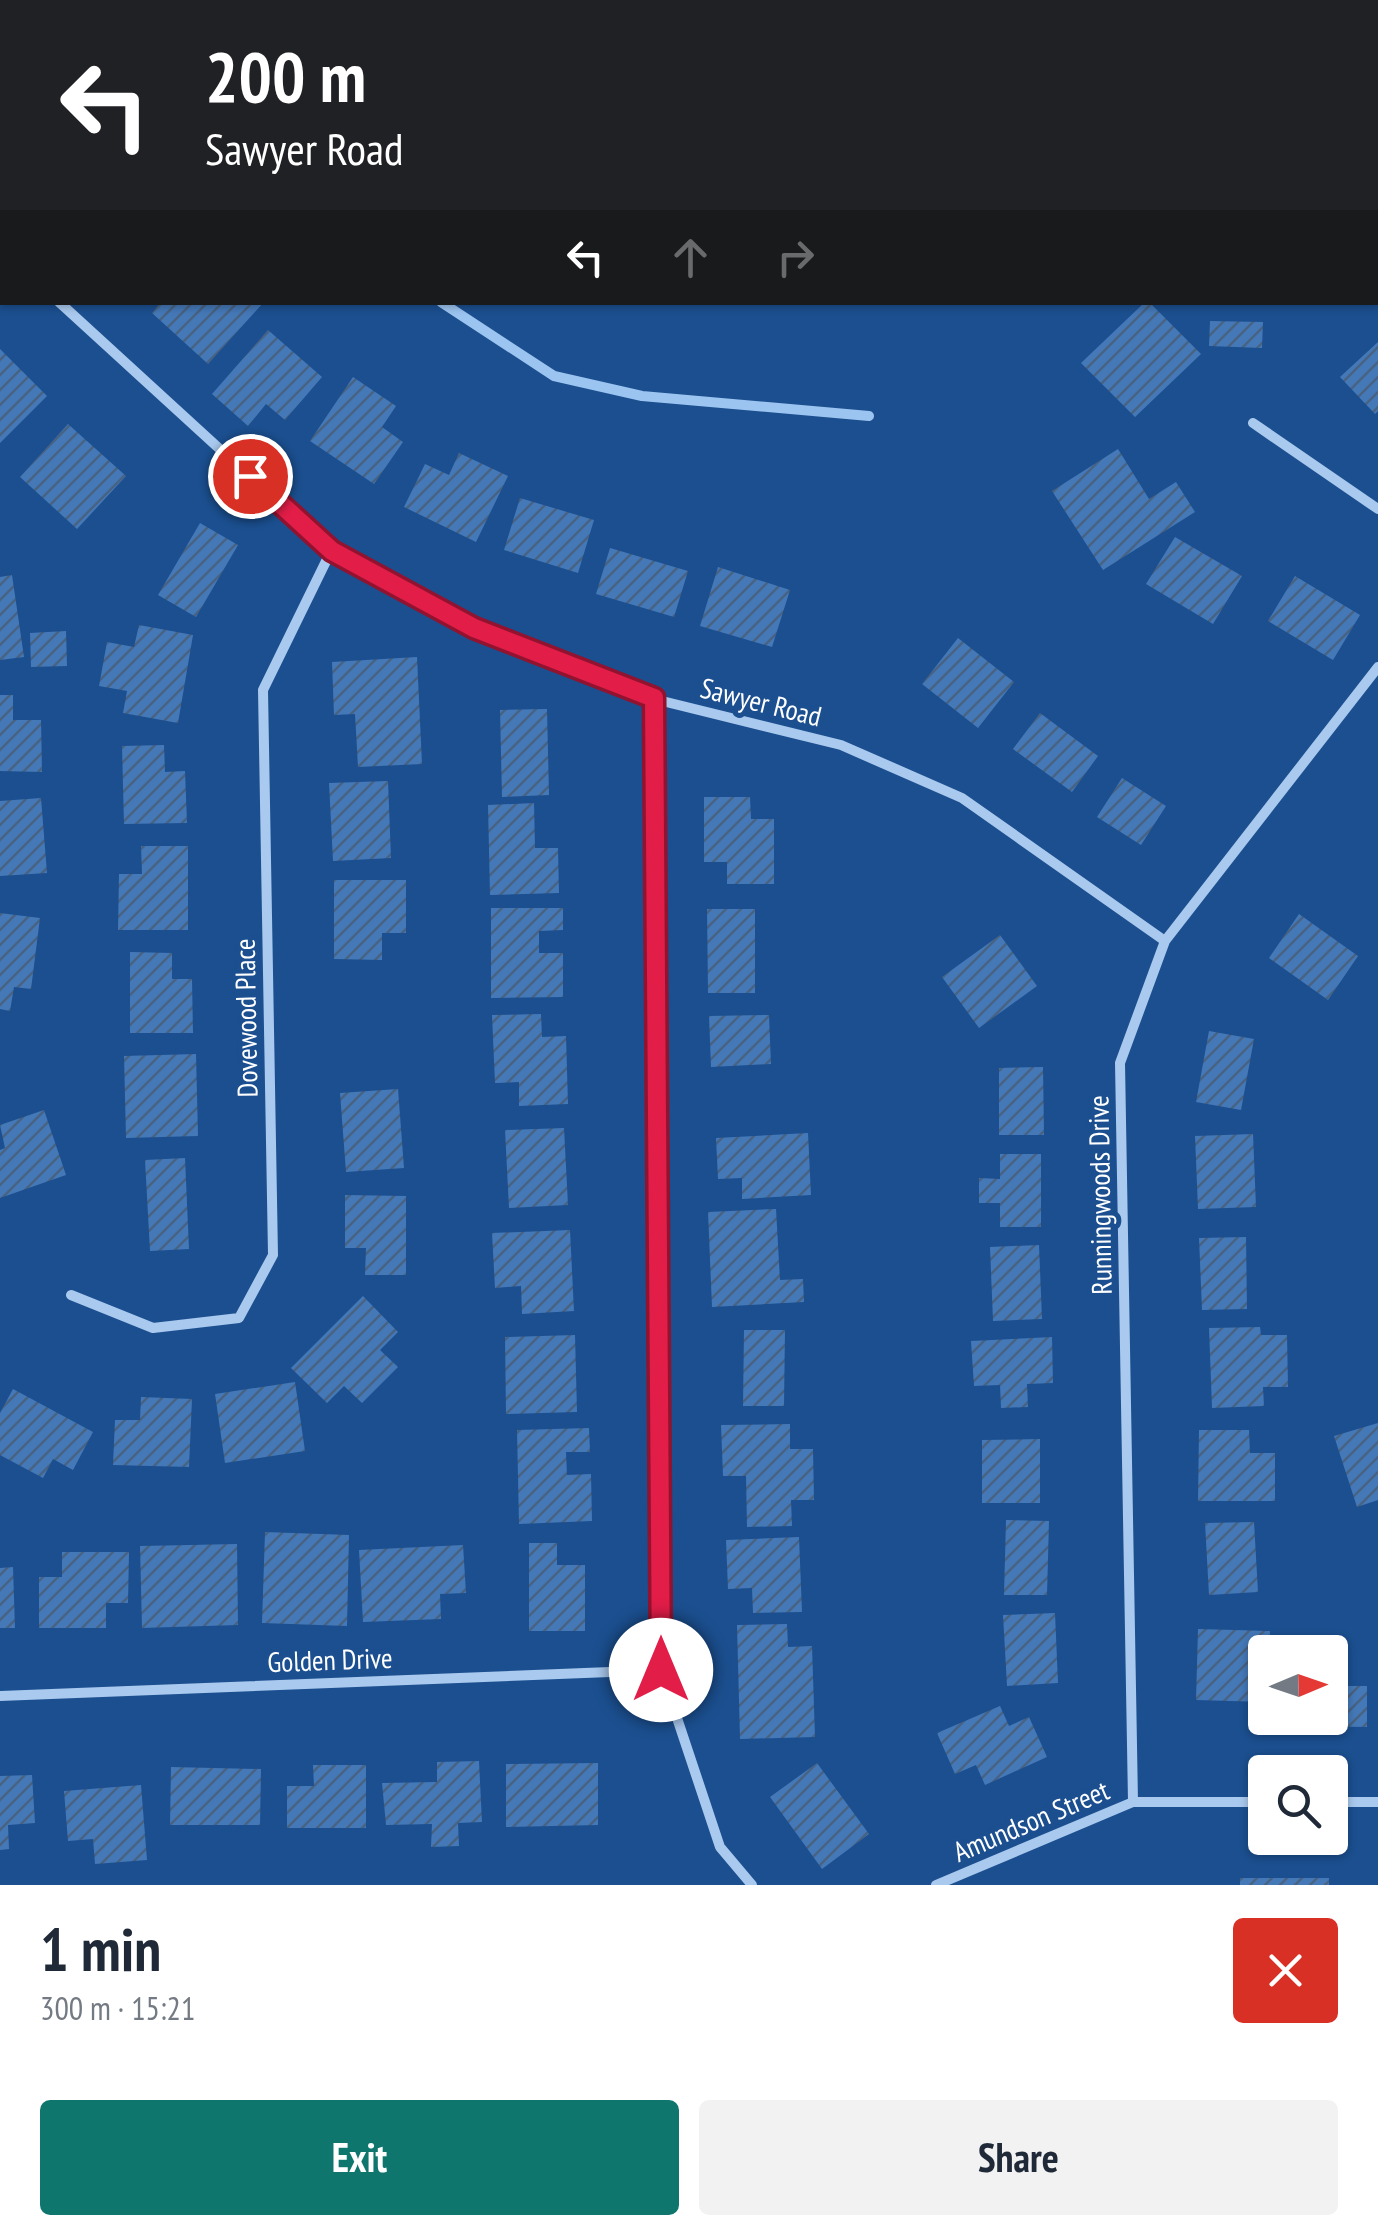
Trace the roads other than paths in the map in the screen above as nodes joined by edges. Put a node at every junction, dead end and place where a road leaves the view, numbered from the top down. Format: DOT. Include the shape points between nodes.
graph roads {
  1 [pos="62,305"];
  2 [pos="1253,423"];
  3 [pos="1378,509"];
  4 [pos="332,551"];
  5 [pos="1378,667"];
  6 [pos="654,698"];
  7 [pos="1165,942"];
  8 [pos="71,1295"];
  9 [pos="661,1670"];
  10 [pos="0,1696"];
  11 [pos="1133,1802"];
  12 [pos="1248,1802"];
  13 [pos="1348,1802"];
  14 [pos="1378,1802"];
  15 [pos="752,1885"];
  16 [pos="936,1885"];
  1 -- 4 [label="street, Sawyer Road"];
  2 -- 3 [label="street"];
  4 -- 6 [label="street, Sawyer Road" via="474,628"];
  4 -- 8 [label="street, Dovewood Place" via="263,690 273,1255 239,1318 153,1328"];
  5 -- 7 [label="street, Runningwoods Drive"];
  6 -- 7 [label="street, Sawyer Road" via="841,745 962,798"];
  6 -- 9 [label="street"];
  7 -- 11 [label="street, Runningwoods Drive" via="1120,1063"];
  9 -- 10 [label="street, Golden Drive"];
  9 -- 15 [label="street" via="720,1848"];
  11 -- 12 [label="street, Amundson Street"];
  11 -- 16 [label="street, Amundson Street"];
  13 -- 14 [label="street"];
}
